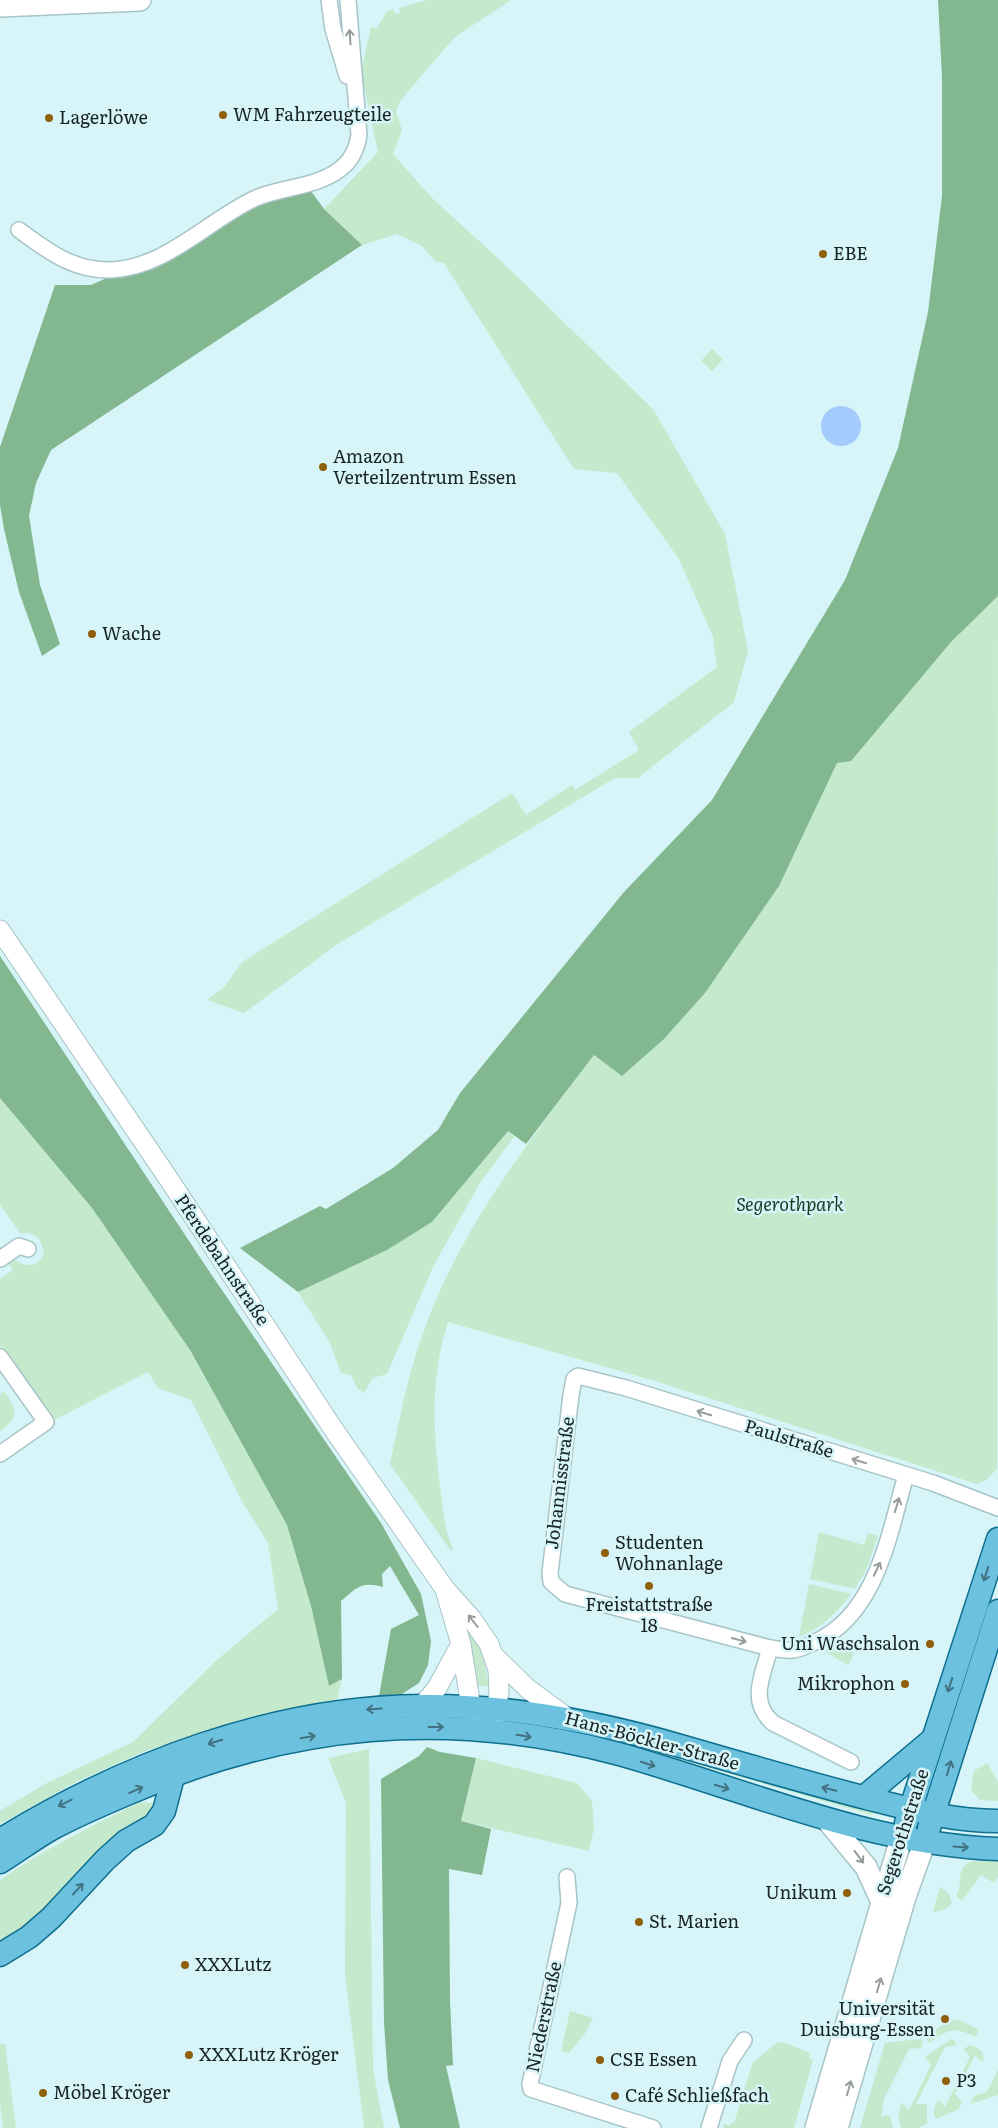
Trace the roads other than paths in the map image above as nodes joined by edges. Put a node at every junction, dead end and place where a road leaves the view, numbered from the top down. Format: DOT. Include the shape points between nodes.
graph roads {
  1 [pos="140,0"];
  2 [pos="329,0"];
  3 [pos="348,0"];
  4 [pos="0,6"];
  5 [pos="355,103"];
  6 [pos="19,230"];
  7 [pos="0,930"];
  8 [pos="28,1249"];
  9 [pos="0,1259"];
  10 [pos="0,1357"];
  11 [pos="578,1376"];
  12 [pos="0,1454"];
  13 [pos="906,1475"];
  14 [pos="998,1508"];
  15 [pos="998,1539"];
  16 [pos="445,1589"];
  17 [pos="998,1611"];
  18 [pos="460,1644"];
  19 [pos="770,1648"];
  20 [pos="494,1656"];
  21 [pos="422,1706"];
  22 [pos="566,1717"];
  23 [pos="484,1719"];
  24 [pos="933,1739"];
  25 [pos="851,1762"];
  26 [pos="174,1773"];
  27 [pos="864,1797"];
  28 [pos="911,1809"];
  29 [pos="934,1814"];
  30 [pos="828,1821"];
  31 [pos="998,1821"];
  32 [pos="902,1836"];
  33 [pos="0,1840"];
  34 [pos="925,1841"];
  35 [pos="998,1849"];
  36 [pos="0,1862"];
  37 [pos="567,1877"];
  38 [pos="881,1900"];
  39 [pos="0,1955"];
  40 [pos="744,2040"];
  41 [pos="653,2128"];
  42 [pos="709,2128"];
  43 [pos="816,2128"];
  44 [pos="837,2128"];
  1 -- 4 [label="main road"];
  2 -- 5 [label="street" via="334,34"];
  5 -- 3 [label="street, one-way"];
  5 -- 6 [label="street" via="358,140 350,159 339,170 254,200 149,262 111,270 79,267 58,258"];
  7 -- 16 [label="street, Pferdebahnstraße" via="334,1430"];
  8 -- 9 [label="street" via="19,1246"];
  10 -- 12 [label="street" via="46,1422"];
  13 -- 11 [label="street, Paulstraße, one-way"];
  11 -- 19 [label="street, Johannisstraße, one-way" via="574,1379 571,1395 551,1582 565,1594"];
  13 -- 14 [label="street, Paulstraße"];
  19 -- 13 [label="street, one-way" via="793,1650 814,1643 831,1634 856,1607 880,1563"];
  15 -- 24 [label="main road, Segerothstraße, one-way"];
  16 -- 18 [label="street, Pferdebahnstraße"];
  20 -- 16 [label="street, Pferdebahnstraße, one-way" via="476,1624"];
  29 -- 17 [label="main road, Segerothstraße, one-way"];
  18 -- 21 [label="street" via="437,1688"];
  18 -- 23 [label="street, Pferdebahnstraße"];
  19 -- 25 [label="street" via="758,1692 758,1704 764,1716"];
  20 -- 22 [label="street" via="528,1689"];
  20 -- 23 [label="street, Pferdebahnstraße" via="498,1670"];
  21 -- 23 [label="main road, Hans-Böckler-Straße"];
  21 -- 33 [label="main road, Hans-Böckler-Straße, one-way" via="359,1710 242,1733 170,1756 86,1792"];
  22 -- 23 [label="main road, Hans-Böckler-Straße"];
  27 -- 22 [label="main road, Hans-Böckler-Straße, one-way"];
  26 -- 23 [label="main road, Hans-Böckler-Straße, one-way" via="302,1737"];
  23 -- 30 [label="main road, Hans-Böckler-Straße, one-way" via="620,1755"];
  24 -- 27 [label="main road"];
  24 -- 28 [label="main road, Segerothstraße"];
  36 -- 26 [label="main road, Hans-Böckler-Straße, one-way" via="53,1828"];
  39 -- 26 [label="main road, one-way" via="51,1918 126,1842 154,1825 164,1812"];
  27 -- 28 [label="main road, Hans-Böckler-Straße"];
  28 -- 29 [label="main road, Hans-Böckler-Straße"];
  28 -- 32 [label="main road, Segerothstraße"];
  29 -- 31 [label="main road, Hans-Böckler-Straße" via="967,1821"];
  29 -- 34 [label="main road, Segerothstraße"];
  30 -- 32 [label="main road, Hans-Böckler-Straße"];
  30 -- 38 [label="main road, one-way" via="866,1867"];
  32 -- 34 [label="main road, Hans-Böckler-Straße"];
  32 -- 38 [label="main road, Segerothstraße"];
  34 -- 35 [label="main road, Hans-Böckler-Straße, one-way"];
  44 -- 34 [label="main road, Segerothstraße, one-way" via="905,1897"];
  37 -- 41 [label="street, Niederstraße" via="569,1903 531,2089"];
  38 -- 43 [label="main road, Segerothstraße"];
  40 -- 42 [label="street" via="730,2061"];
}
